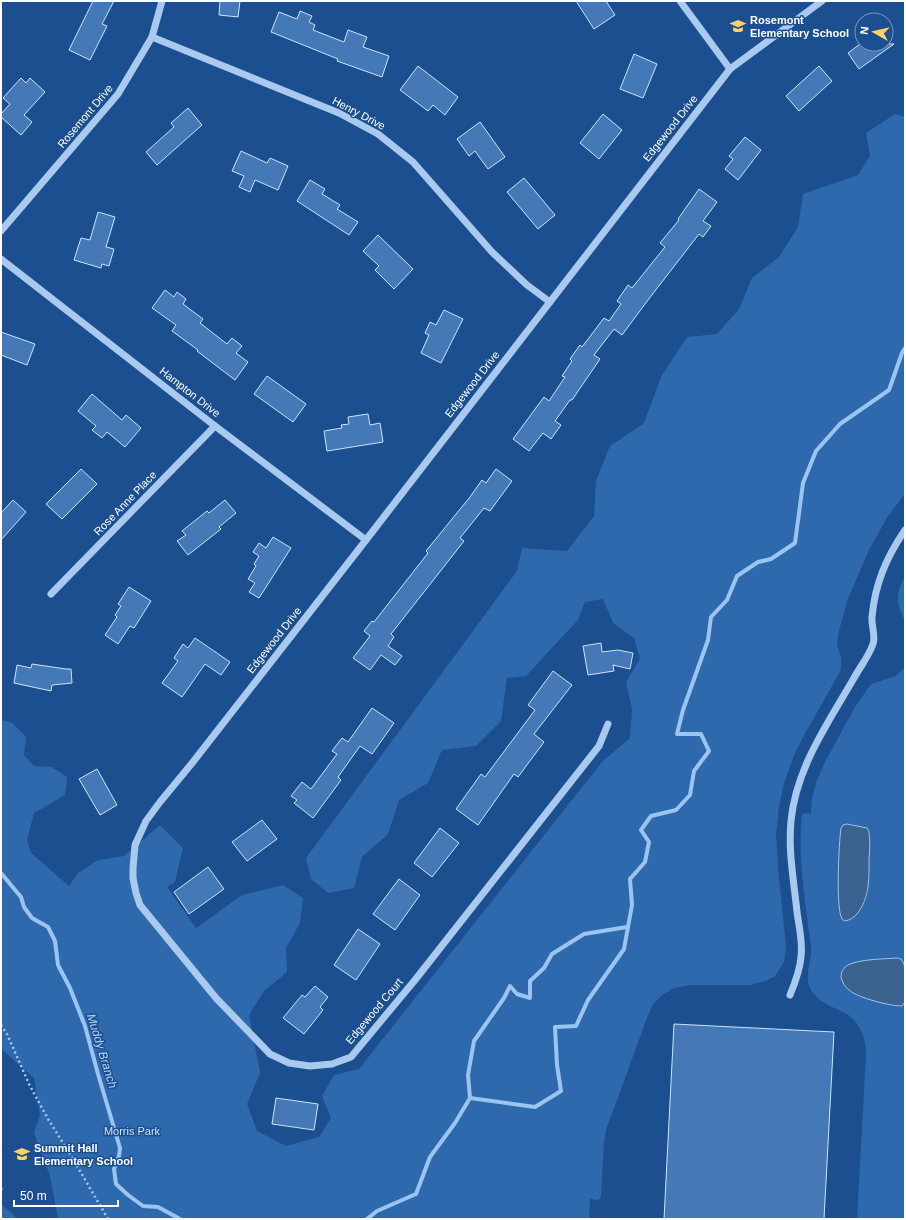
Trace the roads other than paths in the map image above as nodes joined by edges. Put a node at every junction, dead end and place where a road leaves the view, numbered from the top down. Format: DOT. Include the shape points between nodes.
graph roads {
  1 [pos="162,1"];
  2 [pos="680,1"];
  3 [pos="822,1"];
  4 [pos="152,37"];
  5 [pos="730,69"];
  6 [pos="1,231"];
  7 [pos="1,259"];
  8 [pos="550,302"];
  9 [pos="215,426"];
  10 [pos="905,530"];
  11 [pos="366,540"];
  12 [pos="51,594"];
  13 [pos="608,724"];
  14 [pos="160,802"];
  15 [pos="790,995"];
  1 -- 4 [label="street, Rosemont Drive"];
  2 -- 5 [label="street"];
  3 -- 5 [label="street, Edgewood Drive"];
  4 -- 6 [label="street, Rosemont Drive" via="118,94"];
  4 -- 8 [label="street, Henry Drive" via="339,113 378,134 413,162 492,252 527,285"];
  5 -- 8 [label="street, Edgewood Drive"];
  7 -- 9 [label="street, Hampton Drive"];
  8 -- 11 [label="street, Edgewood Drive"];
  9 -- 11 [label="street, Hampton Drive"];
  9 -- 12 [label="street, Rose Anne Place"];
  10 -- 15 [label="street" via="882,571 874,596 871,620 874,642 813,750 795,800 790,843 802,943 800,964"];
  11 -- 14 [label="street, Edgewood Drive"];
  13 -- 14 [label="street, Edgewood Court" via="598,746 415,980 351,1057 332,1064 310,1066 288,1063 270,1054 216,998 140,905 133,878 135,845 146,821"];
}
